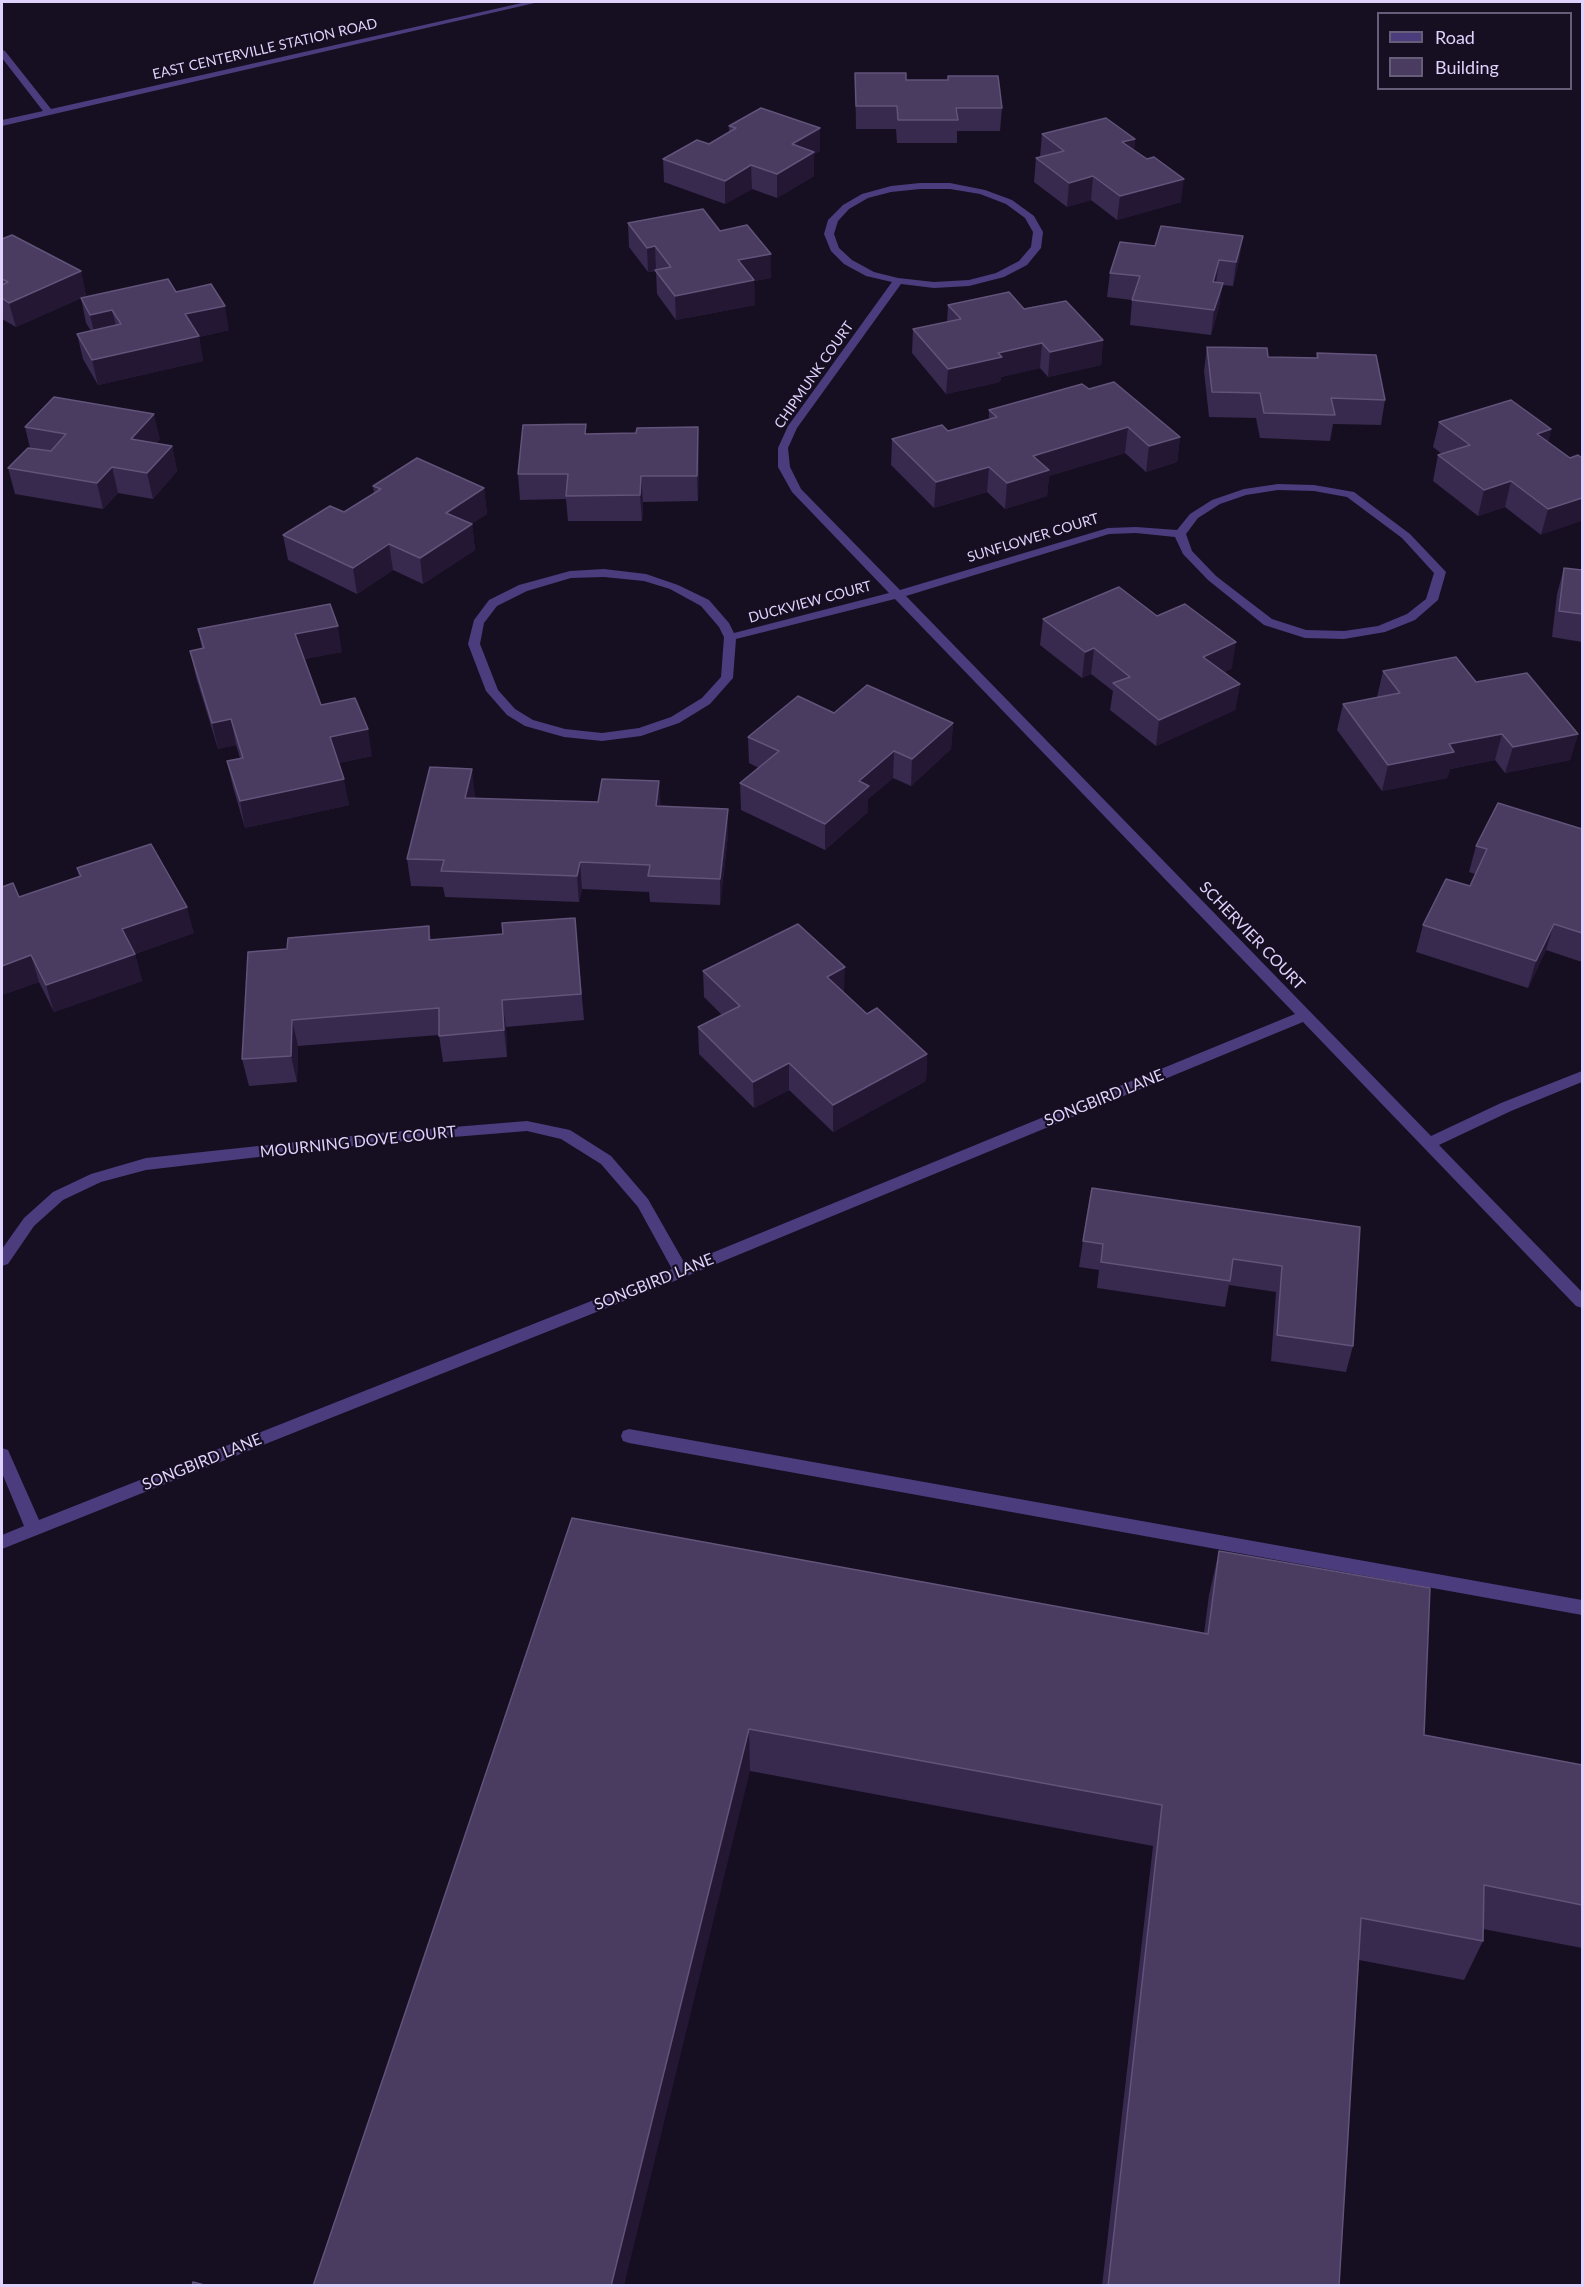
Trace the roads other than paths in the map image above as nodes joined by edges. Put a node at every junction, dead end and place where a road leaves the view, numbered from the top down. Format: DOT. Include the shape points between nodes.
graph roads {
  1 [pos="535,2"];
  2 [pos="2,53"];
  3 [pos="48,112"];
  4 [pos="2,123"];
  5 [pos="898,281"];
  6 [pos="1180,534"];
  7 [pos="897,595"];
  8 [pos="730,637"];
  9 [pos="1304,1016"];
  10 [pos="1582,1076"];
  11 [pos="1430,1143"];
  12 [pos="2,1260"];
  13 [pos="681,1272"];
  14 [pos="1582,1302"];
  15 [pos="629,1436"];
  16 [pos="2,1455"];
  17 [pos="34,1529"];
  18 [pos="2,1542"];
  19 [pos="1582,1608"];
  1 -- 3 [label="street, EAST CENTERVILLE STATION ROAD"];
  2 -- 3 [label="street"];
  3 -- 4 [label="street, EAST CENTERVILLE STATION ROAD"];
  5 -- 5 [label="street" via="933,285 969,283 1000,275 1023,263 1036,248 1038,231 1029,216 1009,202 982,192 920,186 865,196 833,220 829,234 834,249 870,274"];
  5 -- 7 [label="street, CHIPMUNK COURT" via="792,428 783,448 784,467 796,490"];
  6 -- 6 [label="street" via="1187,552 1212,578 1268,622 1305,634 1372,631 1411,617 1432,600 1440,572 1406,536 1350,494 1314,488 1278,487 1244,492 1216,502 1194,516"];
  6 -- 7 [label="street, SUNFLOWER COURT" via="1108,531"];
  7 -- 8 [label="street, DUCKVIEW COURT"];
  7 -- 9 [label="street, SCHERVIER COURT"];
  8 -- 8 [label="street, DUCKVIEW COURT" via="705,603 674,587 646,578 604,573 570,575 523,588 493,603 478,623 474,644 492,691 511,712 529,723 564,733 602,737 641,732 675,720 706,701 727,678"];
  9 -- 11 [label="street, SCHERVIER COURT"];
  9 -- 13 [label="street, SONGBIRD LANE"];
  10 -- 11 [label="street"];
  11 -- 14 [label="street, SCHERVIER COURT"];
  12 -- 13 [label="street, MOURNING DOVE COURT" via="29,1222 58,1196 96,1178 146,1164 527,1126 565,1134 606,1160 644,1203"];
  13 -- 17 [label="street, SONGBIRD LANE"];
  15 -- 19 [label="street"];
  16 -- 17 [label="street"];
  17 -- 18 [label="street, SONGBIRD LANE"];
}
